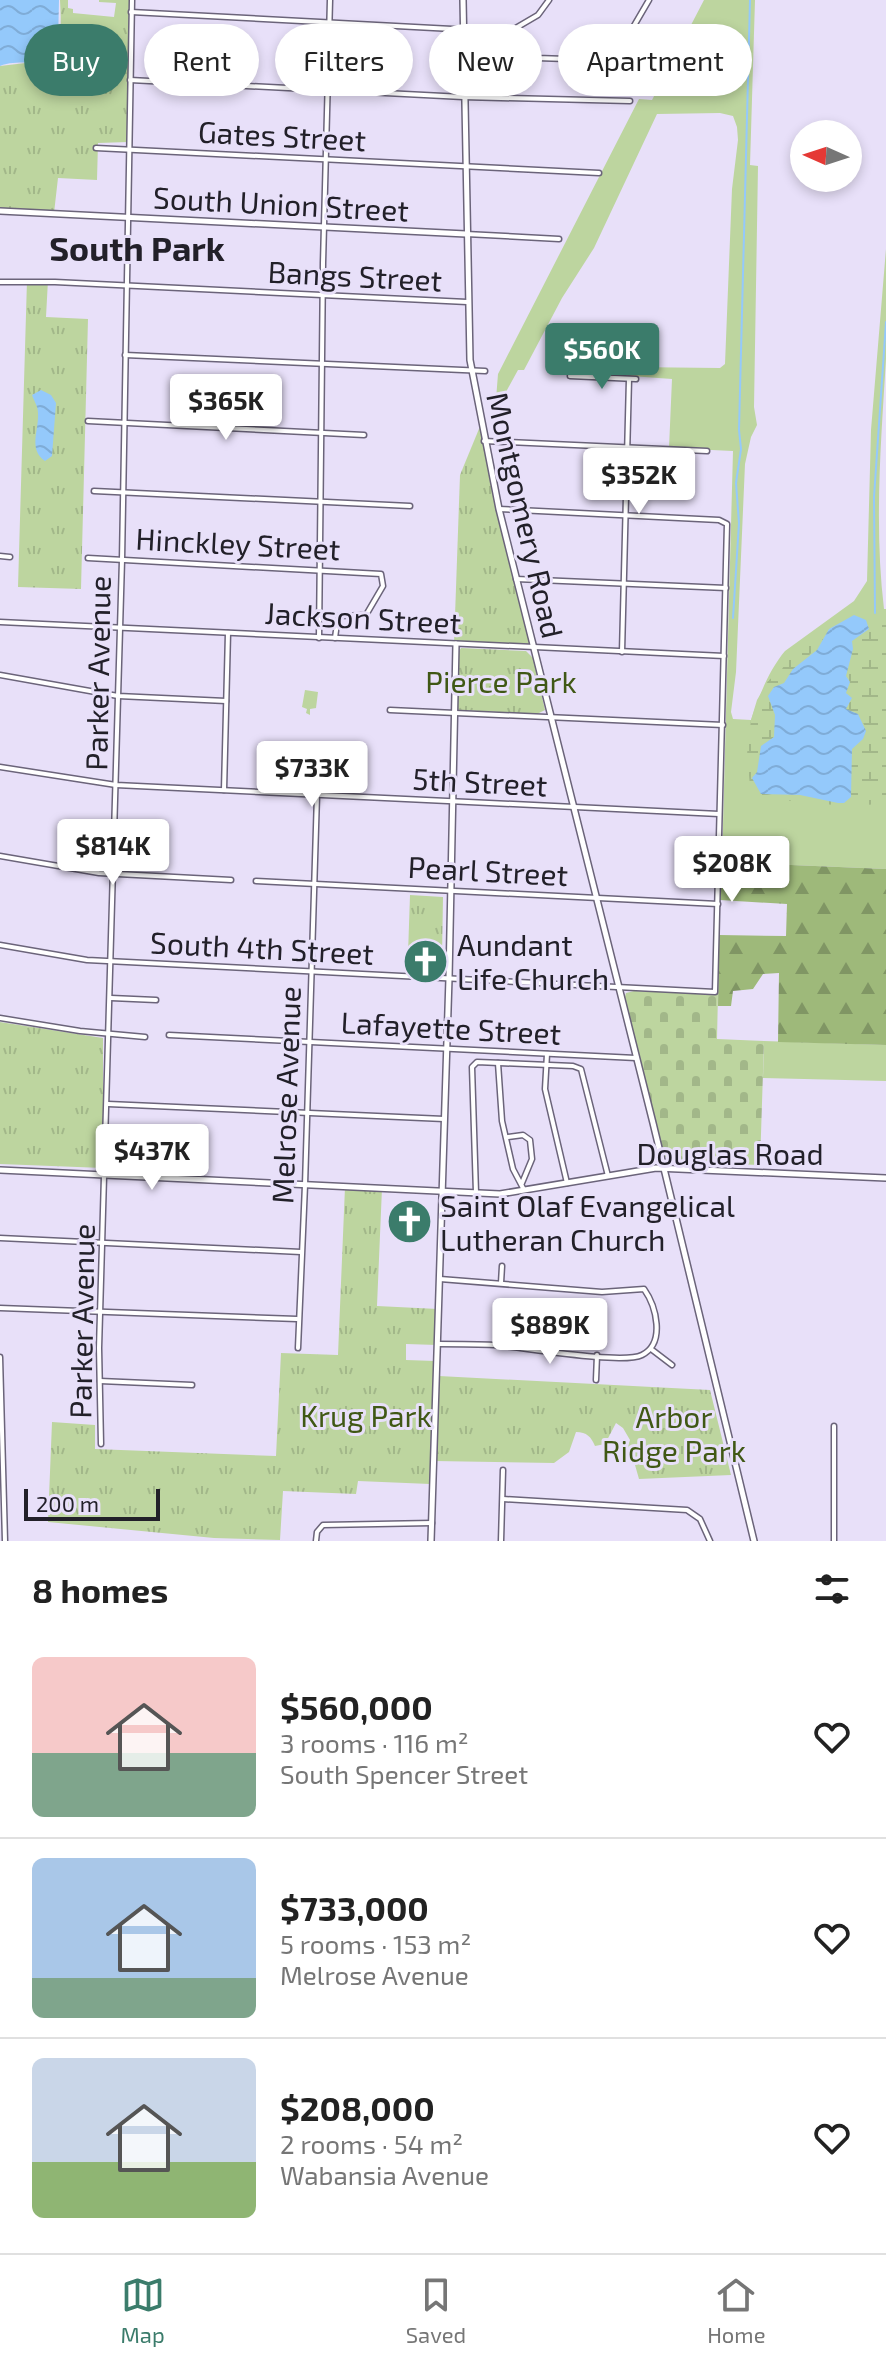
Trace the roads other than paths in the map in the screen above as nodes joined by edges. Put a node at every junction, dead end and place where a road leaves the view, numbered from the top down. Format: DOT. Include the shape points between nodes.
graph roads {
  1 [pos="132,0"];
  2 [pos="330,0"];
  3 [pos="463,0"];
  4 [pos="549,0"];
  5 [pos="649,0"];
  6 [pos="131,12"];
  7 [pos="329,23"];
  8 [pos="463,24"];
  9 [pos="523,24"];
  10 [pos="429,27"];
  11 [pos="542,58"];
  12 [pos="130,80"];
  13 [pos="275,87"];
  14 [pos="413,94"];
  15 [pos="329,96"];
  16 [pos="463,97"];
  17 [pos="630,101"];
  18 [pos="96,148"];
  19 [pos="129,149"];
  20 [pos="326,160"];
  21 [pos="465,166"];
  22 [pos="599,173"];
  23 [pos="0,211"];
  24 [pos="126,216"];
  25 [pos="325,227"];
  26 [pos="466,234"];
  27 [pos="559,239"];
  28 [pos="0,282"];
  29 [pos="125,285"];
  30 [pos="323,296"];
  31 [pos="467,302"];
  32 [pos="125,355"];
  33 [pos="322,364"];
  34 [pos="471,371"];
  35 [pos="485,371"];
  36 [pos="570,376"];
  37 [pos="629,379"];
  38 [pos="636,379"];
  39 [pos="88,421"];
  40 [pos="124,423"];
  41 [pos="321,433"];
  42 [pos="364,435"];
  43 [pos="484,441"];
  44 [pos="627,447"];
  45 [pos="707,451"];
  46 [pos="94,491"];
  47 [pos="123,493"];
  48 [pos="320,501"];
  49 [pos="410,506"];
  50 [pos="499,509"];
  51 [pos="625,516"];
  52 [pos="0,556"];
  53 [pos="10,557"];
  54 [pos="88,558"];
  55 [pos="122,560"];
  56 [pos="319,569"];
  57 [pos="516,579"];
  58 [pos="624,584"];
  59 [pos="726,588"];
  60 [pos="0,622"];
  61 [pos="120,627"];
  62 [pos="228,633"];
  63 [pos="319,638"];
  64 [pos="335,638"];
  65 [pos="456,644"];
  66 [pos="533,649"];
  67 [pos="622,652"];
  68 [pos="724,656"];
  69 [pos="0,675"];
  70 [pos="118,696"];
  71 [pos="226,701"];
  72 [pos="390,710"];
  73 [pos="453,713"];
  74 [pos="551,717"];
  75 [pos="723,725"];
  76 [pos="0,767"];
  77 [pos="116,785"];
  78 [pos="224,790"];
  79 [pos="317,795"];
  80 [pos="451,803"];
  81 [pos="574,807"];
  82 [pos="720,815"];
  83 [pos="0,856"];
  84 [pos="114,873"];
  85 [pos="231,880"];
  86 [pos="256,881"];
  87 [pos="313,883"];
  88 [pos="450,890"];
  89 [pos="596,897"];
  90 [pos="718,904"];
  91 [pos="0,945"];
  92 [pos="112,961"];
  93 [pos="311,971"];
  94 [pos="449,978"];
  95 [pos="618,987"];
  96 [pos="111,998"];
  97 [pos="156,1000"];
  98 [pos="0,1018"];
  99 [pos="110,1035"];
  100 [pos="169,1035"];
  101 [pos="145,1037"];
  102 [pos="309,1042"];
  103 [pos="446,1049"];
  104 [pos="547,1054"];
  105 [pos="636,1058"];
  106 [pos="498,1063"];
  107 [pos="546,1065"];
  108 [pos="108,1104"];
  109 [pos="307,1113"];
  110 [pos="444,1119"];
  111 [pos="508,1137"];
  112 [pos="662,1168"];
  113 [pos="0,1170"];
  114 [pos="106,1175"];
  115 [pos="608,1176"];
  116 [pos="886,1178"];
  117 [pos="522,1183"];
  118 [pos="567,1183"];
  119 [pos="305,1185"];
  120 [pos="524,1190"];
  121 [pos="442,1191"];
  122 [pos="476,1193"];
  123 [pos="0,1238"];
  124 [pos="103,1243"];
  125 [pos="301,1252"];
  126 [pos="502,1266"];
  127 [pos="440,1279"];
  128 [pos="501,1283"];
  129 [pos="0,1308"];
  130 [pos="100,1312"];
  131 [pos="298,1320"];
  132 [pos="438,1344"];
  133 [pos="298,1348"];
  134 [pos="651,1349"];
  135 [pos="597,1355"];
  136 [pos="0,1357"];
  137 [pos="672,1365"];
  138 [pos="596,1380"];
  139 [pos="100,1381"];
  140 [pos="192,1385"];
  141 [pos="834,1426"];
  142 [pos="101,1444"];
  143 [pos="503,1470"];
  144 [pos="503,1499"];
  145 [pos="432,1523"];
  146 [pos="5,1541"];
  147 [pos="316,1541"];
  148 [pos="431,1541"];
  149 [pos="501,1541"];
  150 [pos="710,1541"];
  151 [pos="754,1541"];
  152 [pos="834,1541"];
  1 -- 6 [label="street, Parker Avenue"];
  2 -- 7 [label="street"];
  3 -- 8 [label="street, Montgomery Road"];
  4 -- 9 [label="street"];
  5 -- 11 [label="street" via="615,53 597,60"];
  6 -- 7 [label="street"];
  6 -- 12 [label="street, Parker Avenue"];
  7 -- 10 [label="street"];
  12 -- 13 [label="street"];
  12 -- 19 [label="street, Parker Avenue"];
  14 -- 16 [label="street"];
  15 -- 20 [label="street"];
  16 -- 17 [label="street"];
  16 -- 21 [label="street, Montgomery Road"];
  18 -- 19 [label="street, Gates Street"];
  19 -- 20 [label="street, Gates Street"];
  19 -- 24 [label="street, Parker Avenue"];
  20 -- 21 [label="street, Gates Street"];
  20 -- 25 [label="street"];
  21 -- 22 [label="street, Gates Street"];
  21 -- 26 [label="street, Montgomery Road"];
  23 -- 24 [label="street, South Union Street"];
  24 -- 25 [label="street, South Union Street"];
  24 -- 29 [label="street, Parker Avenue"];
  25 -- 26 [label="street, South Union Street"];
  25 -- 30 [label="street"];
  26 -- 27 [label="street, South Union Street"];
  26 -- 31 [label="street, Montgomery Road"];
  28 -- 29 [label="street, Bangs Street"];
  29 -- 30 [label="street, Bangs Street"];
  29 -- 32 [label="street, Parker Avenue"];
  30 -- 31 [label="street, Bangs Street"];
  30 -- 33 [label="street"];
  31 -- 34 [label="street, Montgomery Road"];
  32 -- 33 [label="street"];
  32 -- 40 [label="street, Parker Avenue"];
  33 -- 34 [label="street"];
  33 -- 41 [label="street"];
  34 -- 35 [label="street"];
  34 -- 43 [label="street, Montgomery Road"];
  36 -- 37 [label="street"];
  37 -- 38 [label="street"];
  37 -- 44 [label="street"];
  39 -- 40 [label="street"];
  40 -- 41 [label="street"];
  40 -- 47 [label="street, Parker Avenue"];
  41 -- 42 [label="street"];
  41 -- 48 [label="street"];
  43 -- 44 [label="street"];
  43 -- 50 [label="street, Montgomery Road"];
  44 -- 45 [label="street"];
  44 -- 51 [label="street"];
  46 -- 47 [label="street"];
  47 -- 48 [label="street"];
  47 -- 55 [label="street, Parker Avenue"];
  48 -- 49 [label="street"];
  48 -- 56 [label="street"];
  50 -- 51 [label="street"];
  50 -- 57 [label="street, Montgomery Road"];
  51 -- 58 [label="street"];
  51 -- 59 [label="street" via="725,521"];
  52 -- 53 [label="street"];
  54 -- 55 [label="street, Hinckley Street"];
  55 -- 56 [label="street, Hinckley Street"];
  55 -- 61 [label="street, Parker Avenue"];
  56 -- 63 [label="street"];
  56 -- 64 [label="street, Hinckley Street" via="374,572 383,578 366,615 338,616"];
  57 -- 58 [label="street"];
  57 -- 66 [label="street, Montgomery Road"];
  58 -- 59 [label="street"];
  58 -- 67 [label="street"];
  59 -- 68 [label="street"];
  60 -- 61 [label="street, Jackson Street"];
  61 -- 62 [label="street, Jackson Street"];
  61 -- 70 [label="street, Parker Avenue"];
  62 -- 63 [label="street, Jackson Street"];
  62 -- 71 [label="street"];
  63 -- 64 [label="street, Jackson Street"];
  64 -- 65 [label="street, Jackson Street"];
  65 -- 66 [label="street, Jackson Street"];
  65 -- 73 [label="street"];
  66 -- 67 [label="street, Jackson Street"];
  66 -- 74 [label="street, Montgomery Road"];
  67 -- 68 [label="street, Jackson Street"];
  68 -- 75 [label="street"];
  69 -- 70 [label="street"];
  70 -- 71 [label="street"];
  70 -- 77 [label="street, Parker Avenue"];
  71 -- 78 [label="street"];
  72 -- 73 [label="street"];
  73 -- 74 [label="street"];
  73 -- 80 [label="street"];
  74 -- 75 [label="street"];
  74 -- 81 [label="street, Montgomery Road"];
  75 -- 82 [label="street"];
  76 -- 77 [label="street, 5th Street"];
  77 -- 78 [label="street, 5th Street"];
  77 -- 84 [label="street, Parker Avenue"];
  78 -- 79 [label="street, 5th Street"];
  79 -- 80 [label="street, 5th Street"];
  79 -- 87 [label="street, Melrose Avenue"];
  80 -- 81 [label="street, 5th Street"];
  80 -- 88 [label="street"];
  81 -- 82 [label="street, 5th Street"];
  81 -- 89 [label="street, Montgomery Road"];
  82 -- 90 [label="street"];
  83 -- 84 [label="street"];
  84 -- 85 [label="street"];
  84 -- 92 [label="street, Parker Avenue"];
  86 -- 87 [label="street, Pearl Street"];
  87 -- 88 [label="street, Pearl Street"];
  87 -- 93 [label="street, Melrose Avenue"];
  88 -- 89 [label="street, Pearl Street"];
  88 -- 94 [label="street"];
  89 -- 90 [label="street, Pearl Street"];
  89 -- 95 [label="street, Montgomery Road"];
  90 -- 95 [label="street, South 4th Street" via="715,992"];
  91 -- 92 [label="street, South 4th Street"];
  92 -- 93 [label="street, South 4th Street"];
  92 -- 96 [label="street, Parker Avenue"];
  93 -- 94 [label="street, South 4th Street"];
  93 -- 102 [label="street, Melrose Avenue"];
  94 -- 95 [label="street, South 4th Street"];
  94 -- 103 [label="street"];
  95 -- 105 [label="street, Montgomery Road"];
  96 -- 97 [label="street"];
  96 -- 99 [label="street, Parker Avenue"];
  98 -- 99 [label="street"];
  99 -- 101 [label="street"];
  99 -- 108 [label="street, Parker Avenue"];
  100 -- 102 [label="street, Lafayette Street"];
  102 -- 103 [label="street, Lafayette Street"];
  102 -- 109 [label="street, Melrose Avenue"];
  103 -- 104 [label="street, Lafayette Street"];
  103 -- 110 [label="street"];
  104 -- 105 [label="street, Lafayette Street"];
  104 -- 107 [label="street"];
  105 -- 112 [label="street, Montgomery Road"];
  106 -- 107 [label="street"];
  106 -- 111 [label="street"];
  106 -- 122 [label="street" via="477,1062 472,1067"];
  107 -- 115 [label="street" via="581,1069"];
  107 -- 118 [label="street" via="546,1096"];
  108 -- 109 [label="street"];
  108 -- 114 [label="street, Parker Avenue"];
  109 -- 110 [label="street"];
  109 -- 119 [label="street, Melrose Avenue"];
  110 -- 121 [label="street"];
  111 -- 117 [label="street" via="513,1169"];
  111 -- 117 [label="street" via="523,1135 530,1140 532,1159"];
  112 -- 115 [label="street, Douglas Road"];
  112 -- 116 [label="street, Douglas Road"];
  112 -- 151 [label="street, Montgomery Road"];
  113 -- 114 [label="street, Douglas Road"];
  114 -- 119 [label="street, Douglas Road"];
  114 -- 124 [label="street, Parker Avenue"];
  115 -- 118 [label="street, Douglas Road"];
  117 -- 120 [label="street"];
  118 -- 120 [label="street, Douglas Road"];
  119 -- 121 [label="street, Douglas Road"];
  119 -- 125 [label="street, Melrose Avenue"];
  120 -- 122 [label="street, Douglas Road"];
  121 -- 122 [label="street, Douglas Road"];
  121 -- 127 [label="street"];
  123 -- 124 [label="street"];
  124 -- 125 [label="street"];
  124 -- 130 [label="street, Parker Avenue"];
  125 -- 131 [label="street, Melrose Avenue"];
  126 -- 128 [label="street"];
  127 -- 128 [label="street"];
  127 -- 132 [label="street"];
  128 -- 134 [label="street" via="602,1292 644,1289 657,1326"];
  129 -- 130 [label="street"];
  130 -- 131 [label="street"];
  130 -- 139 [label="street, Parker Avenue"];
  131 -- 133 [label="street, Melrose Avenue"];
  132 -- 135 [label="street"];
  132 -- 145 [label="street"];
  134 -- 135 [label="street" via="634,1357"];
  134 -- 137 [label="street"];
  135 -- 138 [label="street"];
  136 -- 146 [label="street"];
  139 -- 140 [label="street"];
  139 -- 142 [label="street, Parker Avenue"];
  141 -- 152 [label="street"];
  143 -- 144 [label="street"];
  144 -- 149 [label="street"];
  144 -- 150 [label="street" via="687,1510 705,1524"];
  145 -- 147 [label="street" via="329,1525 320,1528"];
  145 -- 148 [label="street"];
}
